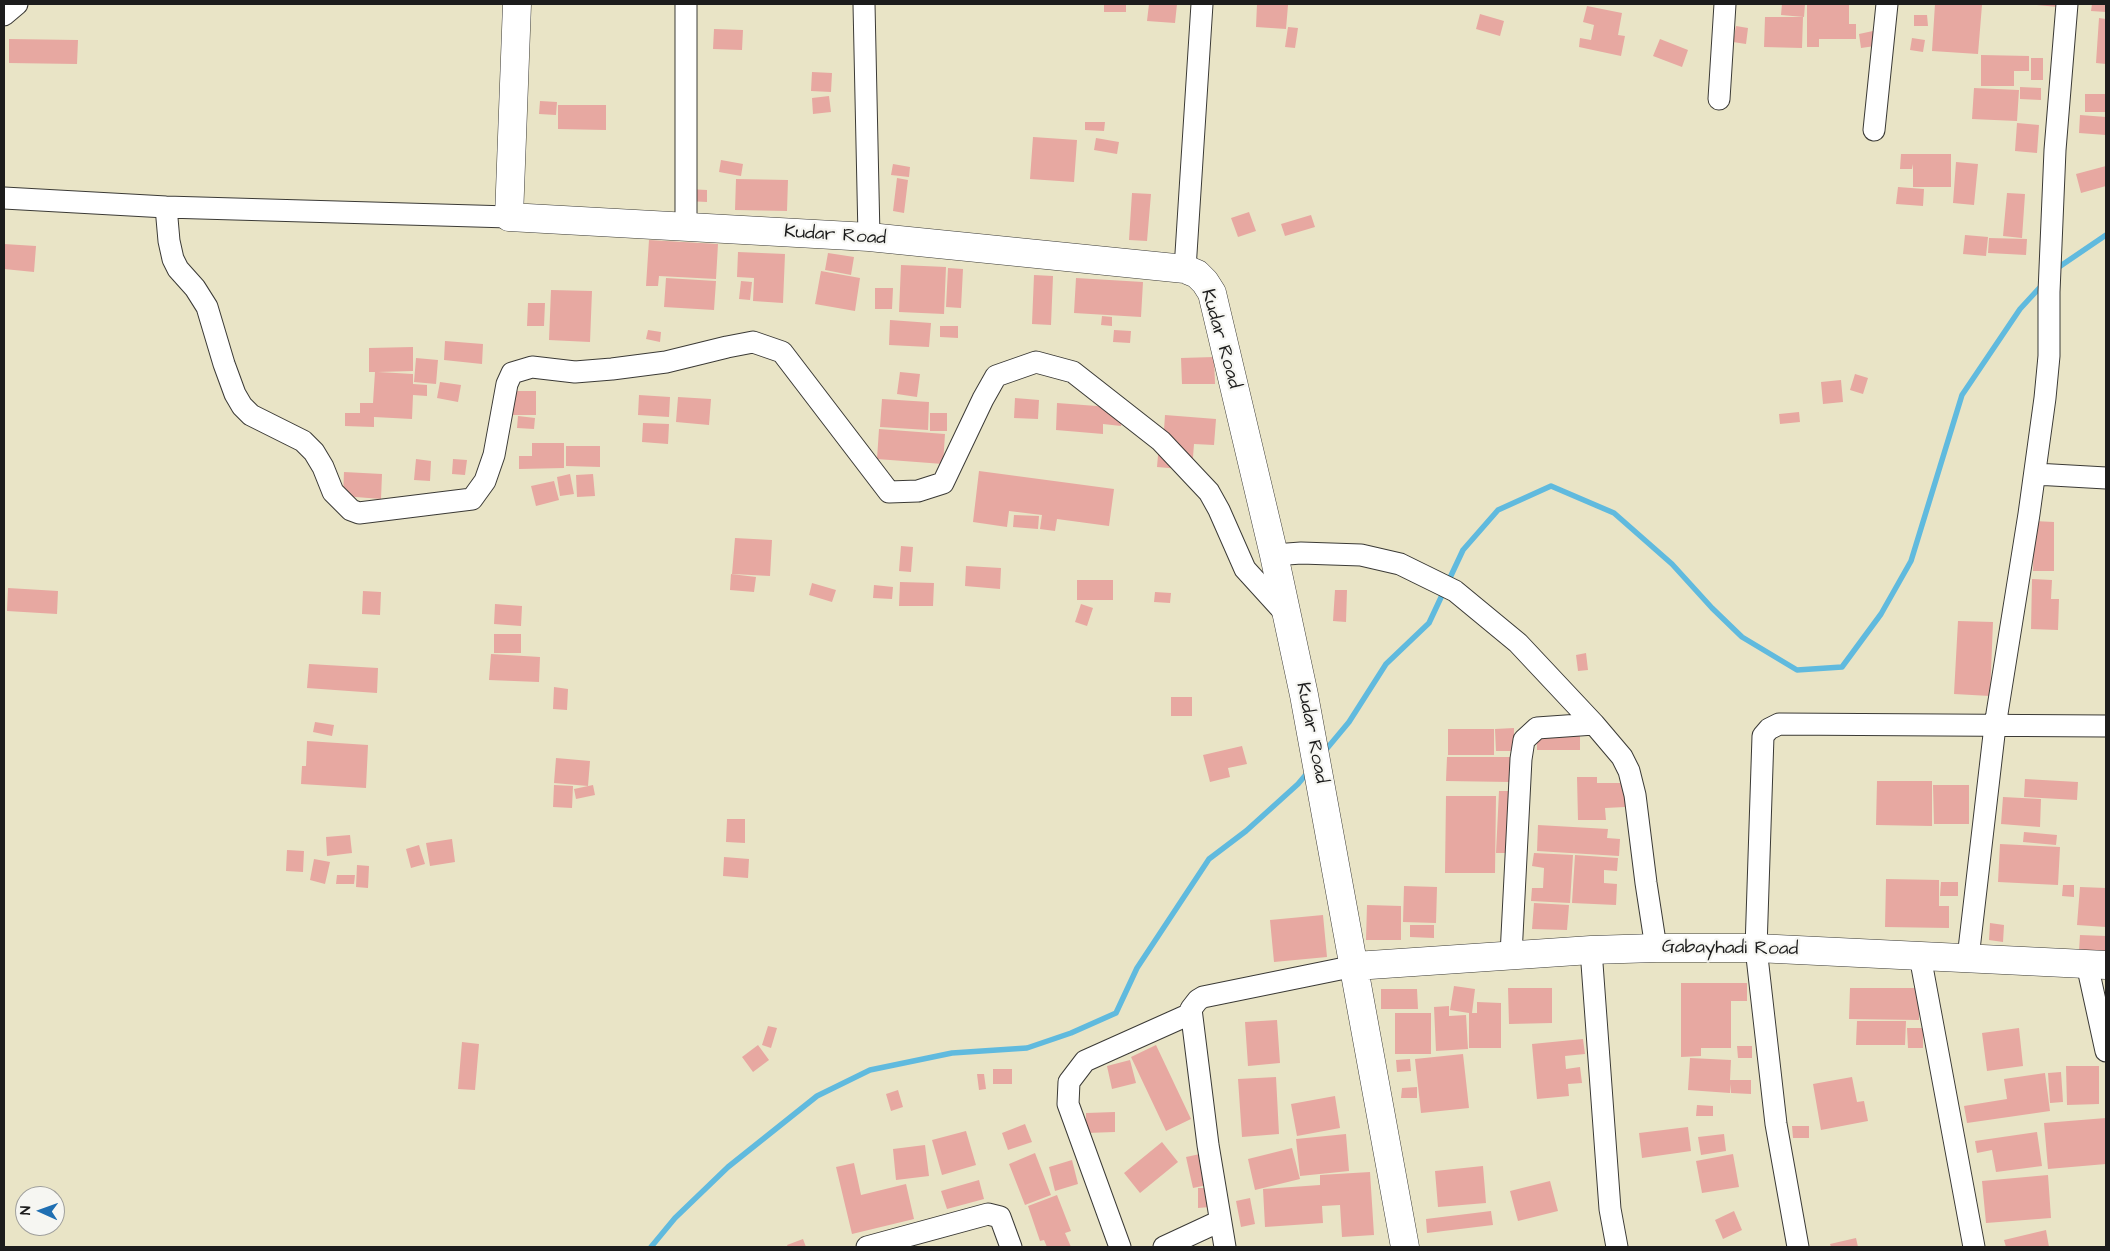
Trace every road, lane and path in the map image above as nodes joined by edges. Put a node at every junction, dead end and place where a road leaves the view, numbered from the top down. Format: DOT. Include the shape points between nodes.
graph roads {
  1 [pos="17,4"];
  2 [pos="517,4"];
  3 [pos="686,4"];
  4 [pos="864,4"];
  5 [pos="1202,4"];
  6 [pos="1725,4"];
  7 [pos="1887,4"];
  8 [pos="2067,4"];
  9 [pos="4,15"];
  10 [pos="1719,99"];
  11 [pos="1874,130"];
  12 [pos="4,198"];
  13 [pos="166,207"];
  14 [pos="509,217"];
  15 [pos="686,226"];
  16 [pos="869,237"];
  17 [pos="1185,269"];
  18 [pos="2035,474"];
  19 [pos="2106,478"];
  20 [pos="1274,555"];
  21 [pos="1285,613"];
  22 [pos="1594,724"];
  23 [pos="1995,726"];
  24 [pos="2106,726"];
  25 [pos="1656,948"];
  26 [pos="1756,948"];
  27 [pos="1591,950"];
  28 [pos="1510,955"];
  29 [pos="1920,956"];
  30 [pos="1968,958"];
  31 [pos="2097,964"];
  32 [pos="1355,966"];
  33 [pos="1190,1014"];
  34 [pos="2106,1051"];
  35 [pos="1220,1220"];
  36 [pos="867,1247"];
  37 [pos="1011,1247"];
  38 [pos="1120,1247"];
  39 [pos="1164,1247"];
  40 [pos="1225,1247"];
  41 [pos="1405,1247"];
  42 [pos="1617,1247"];
  43 [pos="1798,1247"];
  44 [pos="1974,1247"];
  1 -- 9 [label="street"];
  2 -- 14 [label="street"];
  3 -- 15 [label="street"];
  4 -- 16 [label="street"];
  5 -- 17 [label="street"];
  6 -- 10 [label="street"];
  7 -- 11 [label="street"];
  8 -- 18 [label="street" via="2055,150 2049,356"];
  12 -- 13 [label="street"];
  13 -- 14 [label="street"];
  13 -- 21 [label="street" via="173,259 207,307 224,364 242,406 251,415 303,441 323,467 333,492 351,510 359,512 472,499 485,480 494,454 512,373 532,367 575,372 612,369 666,362 753,342 782,352 889,492 918,491 944,483 996,376 1036,362 1073,372 1161,440 1209,492 1245,569"];
  14 -- 15 [label="street, Kudar Road"];
  15 -- 16 [label="street, Kudar Road"];
  16 -- 17 [label="street, Kudar Road"];
  17 -- 20 [label="street, Kudar Road" via="1205,282 1212,293"];
  18 -- 19 [label="street"];
  18 -- 23 [label="street"];
  20 -- 21 [label="street, Kudar Road"];
  20 -- 22 [label="street" via="1361,555 1400,564 1455,591 1518,644"];
  21 -- 32 [label="street, Kudar Road" via="1304,695"];
  22 -- 25 [label="street" via="1622,757 1629,771"];
  22 -- 28 [label="street" via="1537,728 1524,740"];
  23 -- 24 [label="street"];
  23 -- 26 [label="street" via="1779,724 1768,729 1763,736"];
  23 -- 30 [label="street"];
  25 -- 26 [label="street, Gabayhadi Road"];
  25 -- 27 [label="street, Gabayhadi Road"];
  26 -- 29 [label="street, Gabayhadi Road"];
  26 -- 43 [label="street" via="1776,1124"];
  27 -- 28 [label="street, Gabayhadi Road"];
  27 -- 42 [label="street" via="1610,1209"];
  28 -- 32 [label="street, Gabayhadi Road"];
  29 -- 30 [label="street, Gabayhadi Road"];
  29 -- 44 [label="street"];
  30 -- 31 [label="street, Gabayhadi Road"];
  31 -- 34 [label="street"];
  32 -- 33 [label="street" via="1203,996 1194,1004"];
  32 -- 41 [label="street, Kudar Road"];
  33 -- 35 [label="street"];
  33 -- 38 [label="street" via="1085,1062 1070,1082 1068,1104"];
  35 -- 39 [label="street"];
  35 -- 40 [label="street"];
  36 -- 37 [label="street" via="988,1214 1000,1217"];
}
